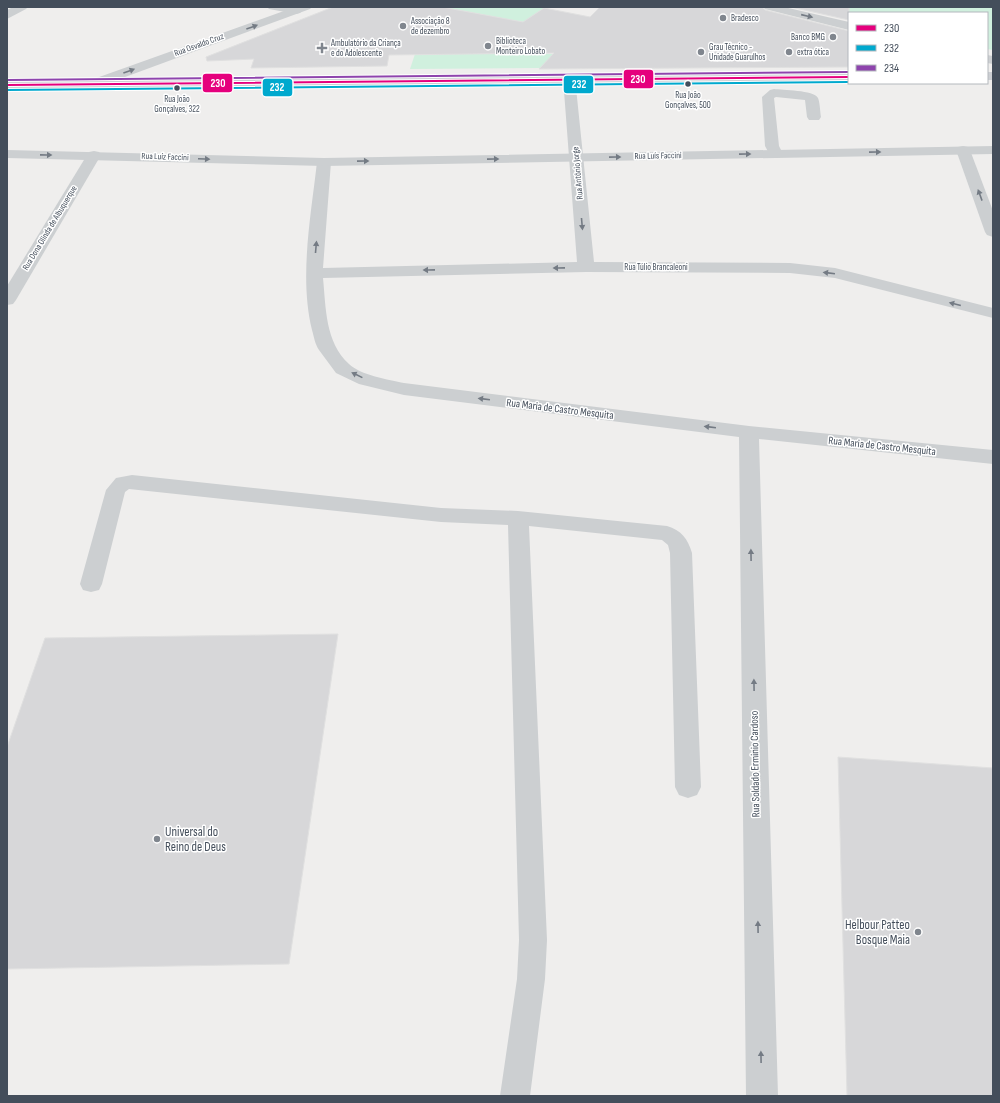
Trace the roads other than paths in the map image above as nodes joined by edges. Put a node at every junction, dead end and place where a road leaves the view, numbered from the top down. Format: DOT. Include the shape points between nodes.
graph roads {
  1 [pos="22,7"];
  2 [pos="273,7"];
  3 [pos="769,7"];
  4 [pos="301,9"];
  5 [pos="7,15"];
  6 [pos="848,26"];
  7 [pos="848,76"];
  8 [pos="569,78"];
  9 [pos="93,84"];
  10 [pos="7,85"];
  11 [pos="814,117"];
  12 [pos="963,150"];
  13 [pos="993,150"];
  14 [pos="7,154"];
  15 [pos="776,154"];
  16 [pos="94,155"];
  17 [pos="576,158"];
  18 [pos="324,162"];
  19 [pos="993,232"];
  20 [pos="586,267"];
  21 [pos="314,273"];
  22 [pos="7,300"];
  23 [pos="993,313"];
  24 [pos="749,432"];
  25 [pos="993,457"];
  26 [pos="518,518"];
  27 [pos="91,584"];
  28 [pos="688,787"];
  29 [pos="515,1096"];
  30 [pos="762,1096"];
  1 -- 5 [label="street"];
  2 -- 4 [label="street"];
  3 -- 6 [label="street, one-way"];
  9 -- 4 [label="street, Rua Osvaldo Cruz, one-way"];
  7 -- 8 [label="main road"];
  8 -- 9 [label="main road"];
  8 -- 17 [label="street, Rua Antônio Jorge"];
  9 -- 10 [label="main road"];
  11 -- 15 [label="lane" via="812,98 808,96 774,93 768,97 772,146"];
  12 -- 13 [label="street, Rua Luís Faccini"];
  15 -- 12 [label="street, Rua Luís Faccini, one-way"];
  19 -- 12 [label="street, one-way"];
  14 -- 16 [label="street, Rua Luíz Faccini, one-way"];
  17 -- 15 [label="street, Rua Luís Faccini, one-way"];
  16 -- 18 [label="street, Rua Luíz Faccini, one-way"];
  16 -- 22 [label="street, Rua Dona Olinda de Albuquerque"];
  18 -- 17 [label="street, Rua Luís Faccini, one-way"];
  17 -- 20 [label="street, Rua Antônio Jorge, one-way"];
  21 -- 18 [label="street, Rua Maria de Castro Mesquita, one-way"];
  20 -- 21 [label="street, Rua Túlio Brancaleoni, one-way"];
  23 -- 20 [label="street, Rua Túlio Brancaleoni, one-way" via="835,273 790,268"];
  24 -- 21 [label="street, Rua Maria de Castro Mesquita, one-way" via="404,389 366,380 343,368 325,346 318,319"];
  24 -- 25 [label="street, Rua Maria de Castro Mesquita"];
  30 -- 24 [label="street, Rua Soldado Erminio Cardoso, one-way"];
  26 -- 27 [label="lane" via="440,514 123,483 116,490"];
  26 -- 28 [label="lane" via="667,533 679,543"];
  26 -- 29 [label="lane" via="533,940 532,979"];
}
